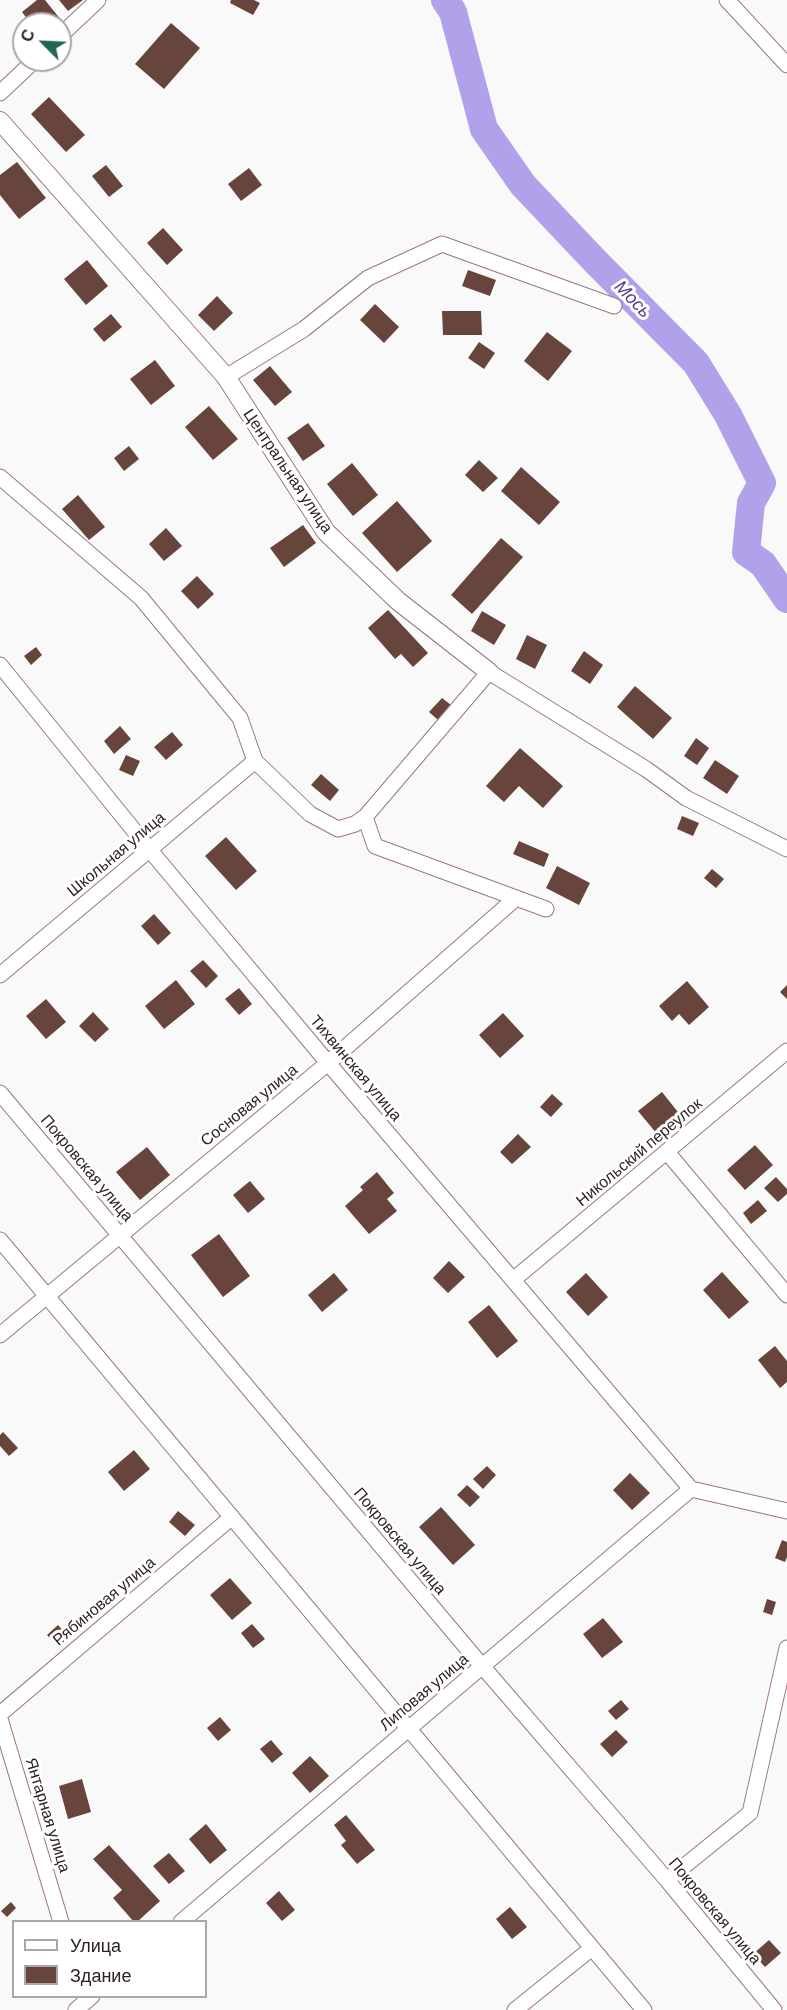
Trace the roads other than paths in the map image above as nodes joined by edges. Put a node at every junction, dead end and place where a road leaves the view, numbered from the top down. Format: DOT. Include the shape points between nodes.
graph roads {
  1 [pos="98,0"];
  2 [pos="727,0"];
  3 [pos="72,25"];
  4 [pos="787,65"];
  5 [pos="22,72"];
  6 [pos="0,93"];
  7 [pos="0,121"];
  8 [pos="614,306"];
  9 [pos="226,377"];
  10 [pos="0,477"];
  11 [pos="0,665"];
  12 [pos="489,672"];
  13 [pos="255,761"];
  14 [pos="365,817"];
  15 [pos="149,849"];
  16 [pos="787,849"];
  17 [pos="516,898"];
  18 [pos="546,909"];
  19 [pos="0,975"];
  20 [pos="787,1051"];
  21 [pos="328,1063"];
  22 [pos="0,1093"];
  23 [pos="667,1152"];
  24 [pos="119,1234"];
  25 [pos="0,1240"];
  26 [pos="513,1280"];
  27 [pos="47,1295"];
  28 [pos="787,1295"];
  29 [pos="0,1335"];
  30 [pos="691,1489"];
  31 [pos="787,1511"];
  32 [pos="232,1517"];
  33 [pos="787,1648"];
  34 [pos="482,1666"];
  35 [pos="0,1714"];
  36 [pos="0,1719"];
  37 [pos="409,1728"];
  38 [pos="667,1880"];
  39 [pos="60,1920"];
  40 [pos="183,1920"];
  41 [pos="592,1948"];
  42 [pos="514,2010"];
  43 [pos="644,2010"];
  44 [pos="774,2010"];
  1 -- 3 [label="street"];
  2 -- 4 [label="street"];
  5 -- 6 [label="street"];
  7 -- 9 [label="street, Центральная улица"];
  8 -- 9 [label="street" via="442,244 368,278 304,329"];
  9 -- 12 [label="street, Центральная улица" via="326,532 398,601"];
  10 -- 13 [label="street" via="141,598 240,718"];
  11 -- 15 [label="street, Тихвинская улица"];
  12 -- 14 [label="street"];
  12 -- 16 [label="street, Центральная улица" via="686,798"];
  13 -- 14 [label="street" via="310,814 338,829 356,825"];
  13 -- 15 [label="street, Школьная улица"];
  14 -- 17 [label="street" via="375,846"];
  15 -- 19 [label="street, Школьная улица"];
  15 -- 21 [label="street, Тихвинская улица"];
  17 -- 18 [label="street"];
  17 -- 21 [label="street, Сосновая улица"];
  20 -- 23 [label="street, Никольский переулок"];
  21 -- 24 [label="street, Сосновая улица"];
  21 -- 26 [label="street, Тихвинская улица"];
  22 -- 24 [label="street, Покровская улица"];
  23 -- 26 [label="street, Никольский переулок"];
  23 -- 28 [label="street"];
  24 -- 27 [label="street, Сосновая улица"];
  24 -- 34 [label="street, Покровская улица"];
  25 -- 27 [label="street"];
  26 -- 30 [label="street, Тихвинская улица"];
  27 -- 29 [label="street, Сосновая улица"];
  27 -- 32 [label="street"];
  30 -- 31 [label="street"];
  30 -- 34 [label="street, Липовая улица"];
  32 -- 35 [label="street, Рябиновая улица"];
  32 -- 37 [label="street"];
  33 -- 38 [label="street" via="750,1813"];
  34 -- 37 [label="street, Липовая улица"];
  34 -- 38 [label="street, Покровская улица"];
  36 -- 39 [label="street, Янтарная улица"];
  37 -- 40 [label="street, Липовая улица"];
  37 -- 41 [label="street"];
  38 -- 44 [label="street, Покровская улица"];
  41 -- 42 [label="street"];
  41 -- 43 [label="street"];
}
